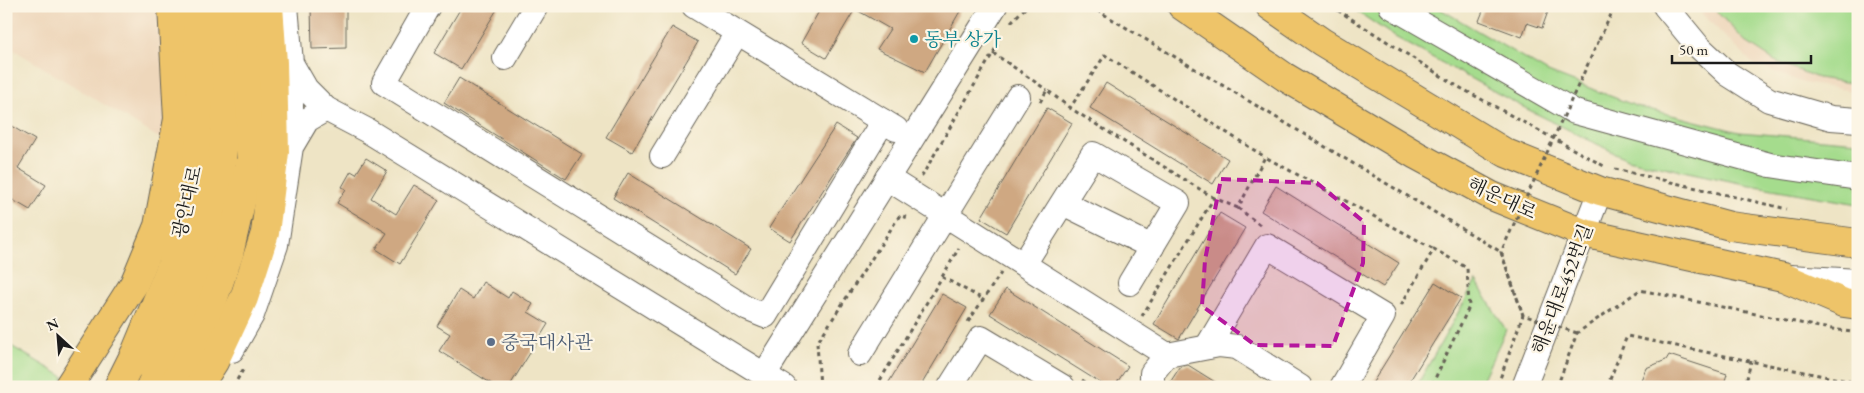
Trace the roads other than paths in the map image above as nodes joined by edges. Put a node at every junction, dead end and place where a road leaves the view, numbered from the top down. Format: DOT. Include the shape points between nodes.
graph roads {
  1 [pos="172,6"];
  2 [pos="184,6"];
  3 [pos="197,6"];
  4 [pos="212,6"];
  5 [pos="221,6"];
  6 [pos="246,6"];
  7 [pos="269,6"];
  8 [pos="286,6"];
  9 [pos="428,6"];
  10 [pos="536,6"];
  11 [pos="694,6"];
  12 [pos="994,6"];
  13 [pos="1182,6"];
  14 [pos="1270,6"];
  15 [pos="1391,6"];
  16 [pos="1666,6"];
  17 [pos="737,32"];
  18 [pos="505,58"];
  19 [pos="291,63"];
  20 [pos="1027,102"];
  21 [pos="326,108"];
  22 [pos="1858,120"];
  23 [pos="883,121"];
  24 [pos="912,138"];
  25 [pos="291,147"];
  26 [pos="662,156"];
  27 [pos="887,178"];
  28 [pos="1858,178"];
  29 [pos="1600,191"];
  30 [pos="1063,203"];
  31 [pos="946,215"];
  32 [pos="1583,233"];
  33 [pos="1858,243"];
  34 [pos="1152,247"];
  35 [pos="1024,264"];
  36 [pos="1783,277"];
  37 [pos="1858,281"];
  38 [pos="1130,283"];
  39 [pos="1858,304"];
  40 [pos="1207,347"];
  41 [pos="860,354"];
  42 [pos="1167,355"];
  43 [pos="774,381"];
  44 [pos="78,382"];
  45 [pos="118,387"];
  46 [pos="131,387"];
  47 [pos="150,387"];
  48 [pos="172,387"];
  49 [pos="198,387"];
  50 [pos="212,387"];
  51 [pos="950,387"];
  52 [pos="1064,387"];
  53 [pos="1152,387"];
  54 [pos="1300,387"];
  55 [pos="1342,387"];
  56 [pos="1524,387"];
  1 -- 44 [label="main road" via="178,119 158,226 134,284"];
  2 -- 44 [label="main road" via="192,130 178,207 152,284"];
  3 -- 45 [label="main road, 광안대로" via="202,125 191,201 172,267"];
  4 -- 46 [label="main road" via="217,59 211,166 173,303"];
  5 -- 47 [label="main road, 광안대로" via="228,92 221,173 186,308"];
  6 -- 48 [label="main road" via="252,159 229,254 202,332"];
  7 -- 49 [label="main road" via="275,152 265,233 244,298 214,362"];
  8 -- 19 [label="street"];
  9 -- 23 [label="street" via="384,83 748,309 765,316"];
  10 -- 18 [label="street"];
  11 -- 17 [label="street"];
  12 -- 24 [label="street"];
  13 -- 32 [label="main road, 해운대로" via="1285,77 1416,155 1492,196"];
  14 -- 29 [label="main road" via="1322,42 1506,153"];
  15 -- 28 [label="street" via="1575,112 1770,165"];
  16 -- 22 [label="street" via="1698,46 1728,74 1769,100 1831,118"];
  17 -- 23 [label="street"];
  17 -- 26 [label="street"];
  19 -- 21 [label="street" via="306,88"];
  19 -- 25 [label="street"];
  20 -- 31 [label="street"];
  21 -- 25 [label="street" via="307,120"];
  21 -- 43 [label="street"];
  23 -- 24 [label="street"];
  24 -- 27 [label="street"];
  25 -- 50 [label="street" via="276,245 252,314"];
  27 -- 31 [label="street"];
  27 -- 43 [label="street"];
  29 -- 32 [label="street, 해운대로452번길"];
  29 -- 33 [label="main road" via="1730,226"];
  30 -- 34 [label="street"];
  30 -- 34 [label="street" via="1094,154 1178,203"];
  30 -- 35 [label="street"];
  31 -- 35 [label="street"];
  31 -- 41 [label="street"];
  32 -- 36 [label="main road, 해운대로"];
  32 -- 56 [label="street, 해운대로452번길"];
  34 -- 38 [label="street"];
  35 -- 42 [label="street"];
  36 -- 37 [label="street"];
  36 -- 39 [label="main road, 해운대로" via="1844,303"];
  40 -- 55 [label="street" via="1267,246 1383,316"];
  42 -- 53 [label="street" via="1152,373"];
  42 -- 54 [label="street" via="1219,345 1237,347"];
  51 -- 52 [label="street" via="981,338"];
}
